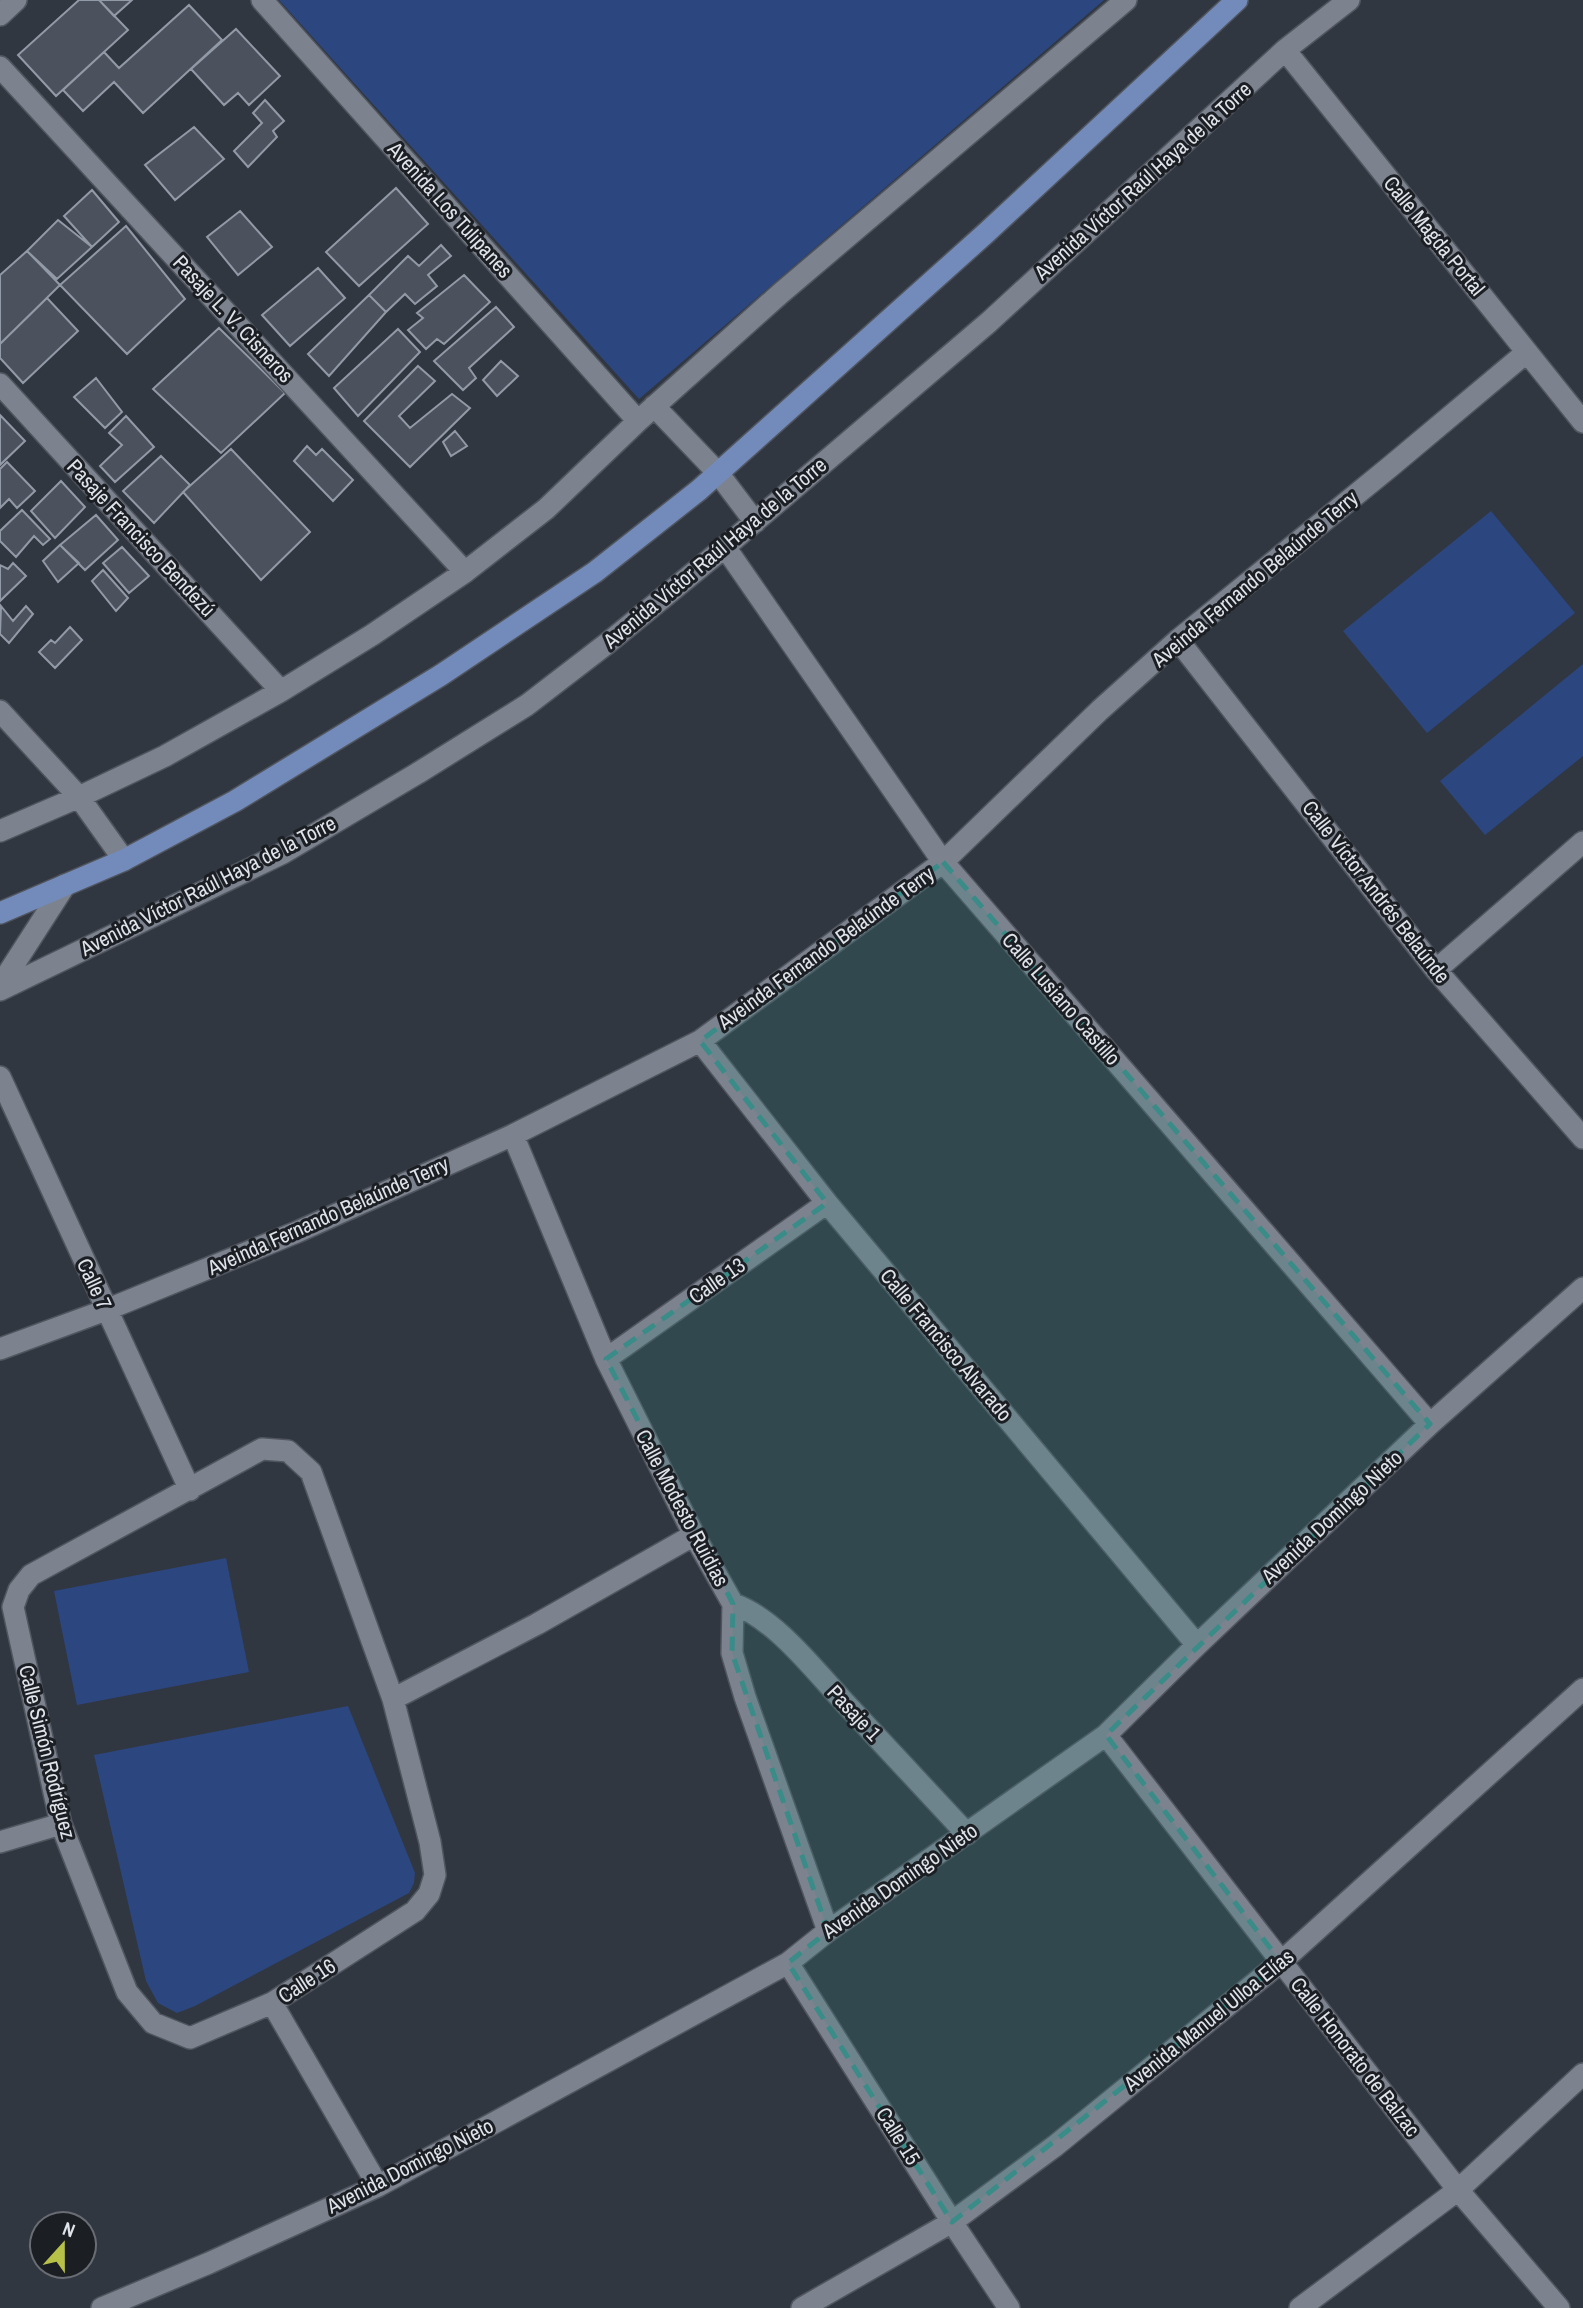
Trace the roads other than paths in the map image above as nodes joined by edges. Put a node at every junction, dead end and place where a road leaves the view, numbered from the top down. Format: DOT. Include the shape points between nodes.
graph roads {
  1 [pos="16,0"];
  2 [pos="262,0"];
  3 [pos="1126,0"];
  4 [pos="1237,0"];
  5 [pos="1349,0"];
  6 [pos="0,15"];
  7 [pos="1285,50"];
  8 [pos="0,67"];
  9 [pos="1527,352"];
  10 [pos="0,384"];
  11 [pos="654,406"];
  12 [pos="638,421"];
  13 [pos="1583,422"];
  14 [pos="718,473"];
  15 [pos="755,522"];
  16 [pos="725,547"];
  17 [pos="465,572"];
  18 [pos="1178,640"];
  19 [pos="281,691"];
  20 [pos="0,711"];
  21 [pos="79,797"];
  22 [pos="0,831"];
  23 [pos="1583,842"];
  24 [pos="124,860"];
  25 [pos="943,862"];
  26 [pos="65,885"];
  27 [pos="0,913"];
  28 [pos="1436,970"];
  29 [pos="0,988"];
  30 [pos="700,1041"];
  31 [pos="0,1077"];
  32 [pos="513,1135"];
  33 [pos="1583,1139"];
  34 [pos="827,1203"];
  35 [pos="1583,1288"];
  36 [pos="106,1310"];
  37 [pos="0,1349"];
  38 [pos="606,1359"];
  39 [pos="1430,1424"];
  40 [pos="190,1490"];
  41 [pos="694,1535"];
  42 [pos="733,1604"];
  43 [pos="1197,1645"];
  44 [pos="1583,1689"];
  45 [pos="393,1699"];
  46 [pos="1106,1735"];
  47 [pos="61,1825"];
  48 [pos="967,1834"];
  49 [pos="0,1842"];
  50 [pos="828,1931"];
  51 [pos="1281,1962"];
  52 [pos="788,1963"];
  53 [pos="272,2003"];
  54 [pos="153,2024"];
  55 [pos="1583,2074"];
  56 [pos="378,2186"];
  57 [pos="1458,2190"];
  58 [pos="952,2222"];
  59 [pos="102,2308"];
  60 [pos="802,2308"];
  61 [pos="1009,2308"];
  62 [pos="1300,2308"];
  63 [pos="1559,2308"];
  1 -- 6 [label="street"];
  2 -- 12 [label="street, Avenida Los Tulipanes"];
  3 -- 11 [label="street" via="780,293"];
  4 -- 14 [label="main road"];
  5 -- 7 [label="street, Avenida Víctor Raúl Haya de la Torre"];
  7 -- 9 [label="street, Calle Magda Portal"];
  7 -- 15 [label="street, Avenida Víctor Raúl Haya de la Torre" via="989,322"];
  8 -- 17 [label="street, Pasaje L. V. Cisneros"];
  9 -- 13 [label="street, Calle Magda Portal"];
  9 -- 18 [label="street, Aveinda Fernando Belaúnde Terry"];
  10 -- 19 [label="street, Pasaje Francisco Bendezú"];
  11 -- 12 [label="street"];
  11 -- 14 [label="street"];
  12 -- 17 [label="street" via="546,509"];
  14 -- 15 [label="street"];
  14 -- 24 [label="main road" via="595,572 441,675 235,801"];
  15 -- 16 [label="street, Avenida Víctor Raúl Haya de la Torre"];
  16 -- 25 [label="street, Calle Lusiano Castillo"];
  16 -- 29 [label="street, Avenida Víctor Raúl Haya de la Torre" via="527,705 418,773 283,853"];
  17 -- 19 [label="street"];
  18 -- 25 [label="street, Aveinda Fernando Belaúnde Terry"];
  18 -- 28 [label="street, Calle Víctor Andrés Belaúnde"];
  19 -- 21 [label="street" via="165,756"];
  20 -- 21 [label="street"];
  21 -- 22 [label="street"];
  21 -- 24 [label="street"];
  23 -- 28 [label="street"];
  24 -- 26 [label="main road"];
  25 -- 30 [label="street, Aveinda Fernando Belaúnde Terry"];
  25 -- 39 [label="street, Calle Lusiano Castillo"];
  26 -- 27 [label="main road"];
  26 -- 29 [label="street"];
  28 -- 33 [label="street, Calle Víctor Andrés Belaúnde"];
  30 -- 32 [label="street, Aveinda Fernando Belaúnde Terry"];
  30 -- 34 [label="street, Calle Francisco Alvarado"];
  31 -- 36 [label="street, Calle 7"];
  32 -- 36 [label="street, Aveinda Fernando Belaúnde Terry" via="297,1232"];
  32 -- 38 [label="street, Calle Modesto Ruidias"];
  34 -- 38 [label="street, Calle 13"];
  34 -- 43 [label="street, Calle Francisco Alvarado"];
  35 -- 39 [label="street, Avenida Domingo Nieto"];
  36 -- 37 [label="street, Aveinda Fernando Belaúnde Terry"];
  36 -- 40 [label="street, Calle 7"];
  38 -- 41 [label="street, Calle Modesto Ruidias"];
  39 -- 43 [label="street, Avenida Domingo Nieto"];
  40 -- 45 [label="street" via="261,1449 288,1451 311,1472"];
  40 -- 47 [label="street, Calle Simón Rodríguez" via="47,1565 19,1590 13,1607"];
  41 -- 42 [label="street, Calle Modesto Ruidias"];
  41 -- 45 [label="street"];
  42 -- 48 [label="street, Pasaje 1" via="764,1619"];
  42 -- 50 [label="street, Calle Modesto Ruidias" via="732,1653"];
  43 -- 46 [label="street, Avenida Domingo Nieto"];
  44 -- 51 [label="street, Avenida Manuel Ulloa Elías"];
  45 -- 53 [label="street, Calle 16" via="430,1842 435,1875 429,1894 415,1911"];
  46 -- 48 [label="street, Avenida Domingo Nieto"];
  46 -- 51 [label="street, Calle Honorato de Balzac"];
  47 -- 49 [label="street"];
  47 -- 54 [label="street, Calle Simón Rodríguez" via="127,1992"];
  48 -- 50 [label="street, Avenida Domingo Nieto"];
  50 -- 52 [label="street, Avenida Domingo Nieto"];
  51 -- 57 [label="street, Calle Honorato de Balzac"];
  51 -- 58 [label="street, Avenida Manuel Ulloa Elías" via="1055,2146"];
  52 -- 56 [label="street, Avenida Domingo Nieto"];
  52 -- 58 [label="street, Calle 15"];
  53 -- 54 [label="street, Calle 16" via="190,2038"];
  53 -- 56 [label="street"];
  55 -- 57 [label="street"];
  56 -- 59 [label="street, Avenida Domingo Nieto"];
  57 -- 62 [label="street"];
  57 -- 63 [label="street, Calle Honorato de Balzac"];
  58 -- 60 [label="street, Avenida Manuel Ulloa Elías"];
  58 -- 61 [label="street, Calle 15"];
}
